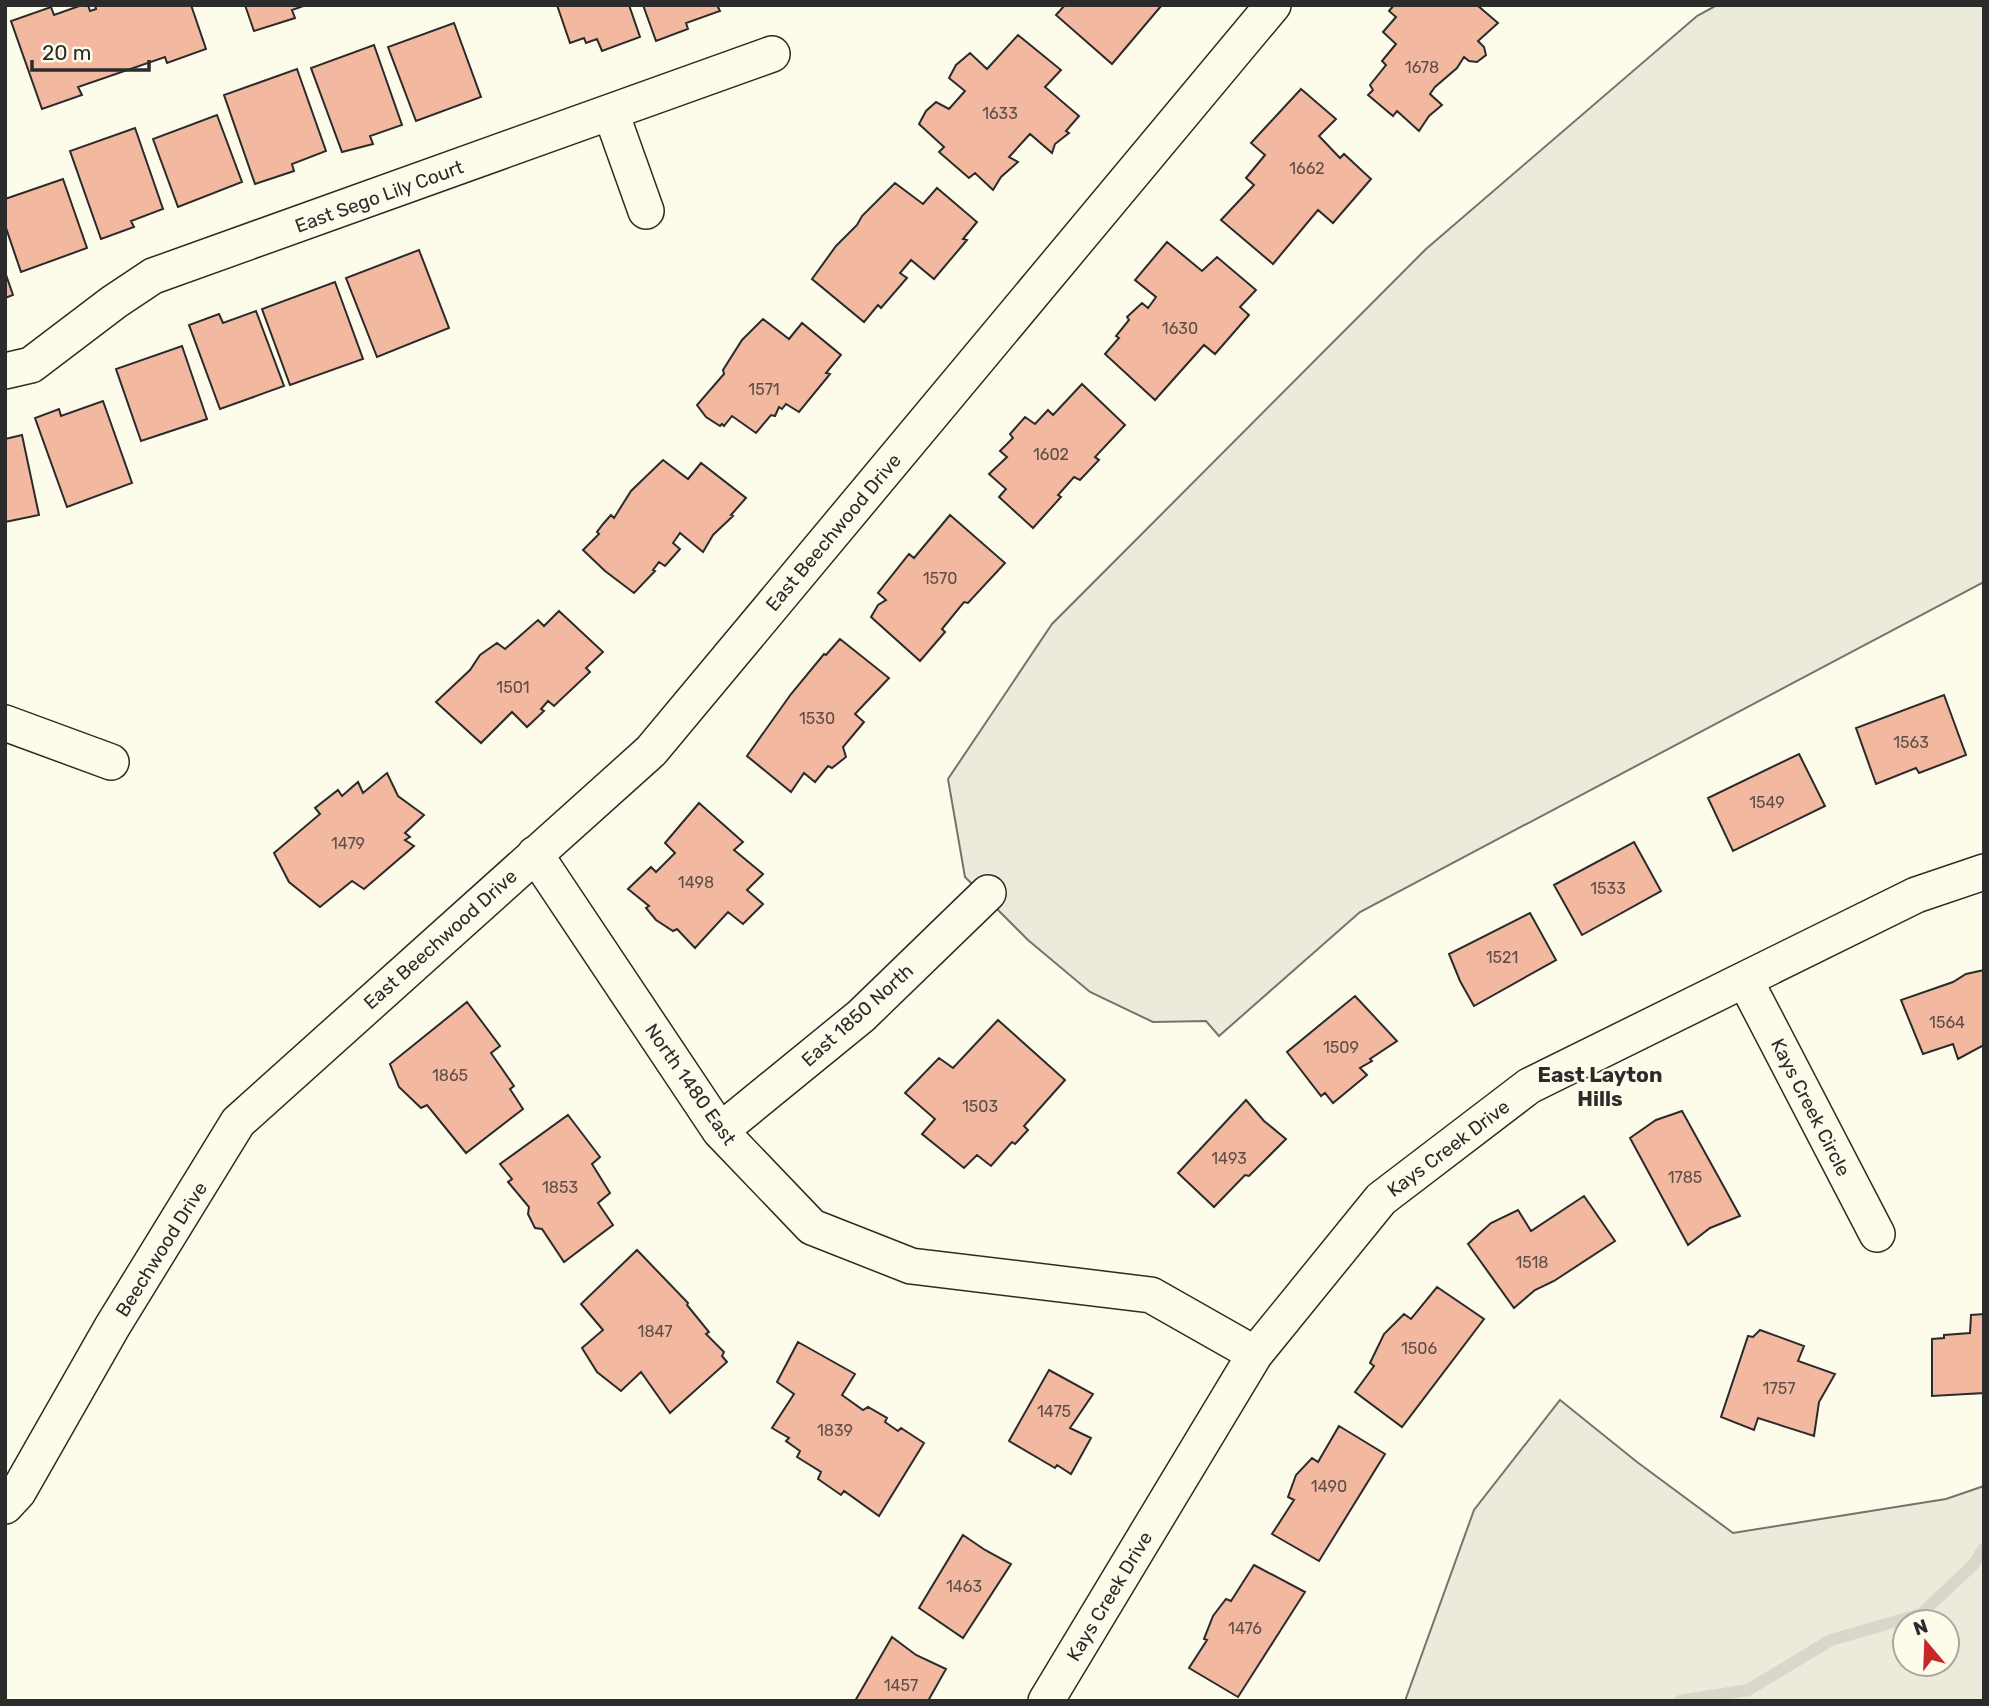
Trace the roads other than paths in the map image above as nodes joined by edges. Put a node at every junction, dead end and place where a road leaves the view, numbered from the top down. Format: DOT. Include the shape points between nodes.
graph roads {
  1 [pos="1273,5"];
  2 [pos="772,54"];
  3 [pos="611,113"];
  4 [pos="646,211"];
  5 [pos="5,372"];
  6 [pos="5,723"];
  7 [pos="111,761"];
  8 [pos="535,854"];
  9 [pos="1984,872"];
  10 [pos="988,893"];
  11 [pos="1745,980"];
  12 [pos="351,1019"];
  13 [pos="720,1132"];
  14 [pos="1877,1234"];
  15 [pos="1255,1354"];
  16 [pos="5,1506"];
  17 [pos="1046,1701"];
  1 -- 8 [label="street, East Beechwood Drive" via="651,751"];
  2 -- 3 [label="street, East Sego Lily Court"];
  3 -- 4 [label="street"];
  3 -- 5 [label="street, East Sego Lily Court" via="153,276 31,365"];
  6 -- 7 [label="street"];
  8 -- 12 [label="street, East Beechwood Drive"];
  8 -- 13 [label="street, North 1480 East"];
  9 -- 11 [label="street, Kays Creek Drive" via="1916,895"];
  10 -- 13 [label="street, East 1850 North" via="861,1016"];
  11 -- 14 [label="street, Kays Creek Circle"];
  11 -- 15 [label="street, Kays Creek Drive" via="1530,1086 1381,1199"];
  12 -- 16 [label="street, Beechwood Drive" via="238,1122 112,1327 18,1492"];
  13 -- 15 [label="street, North 1480 East" via="811,1227 911,1266 1151,1295"];
  15 -- 17 [label="street, Kays Creek Drive"];
}
